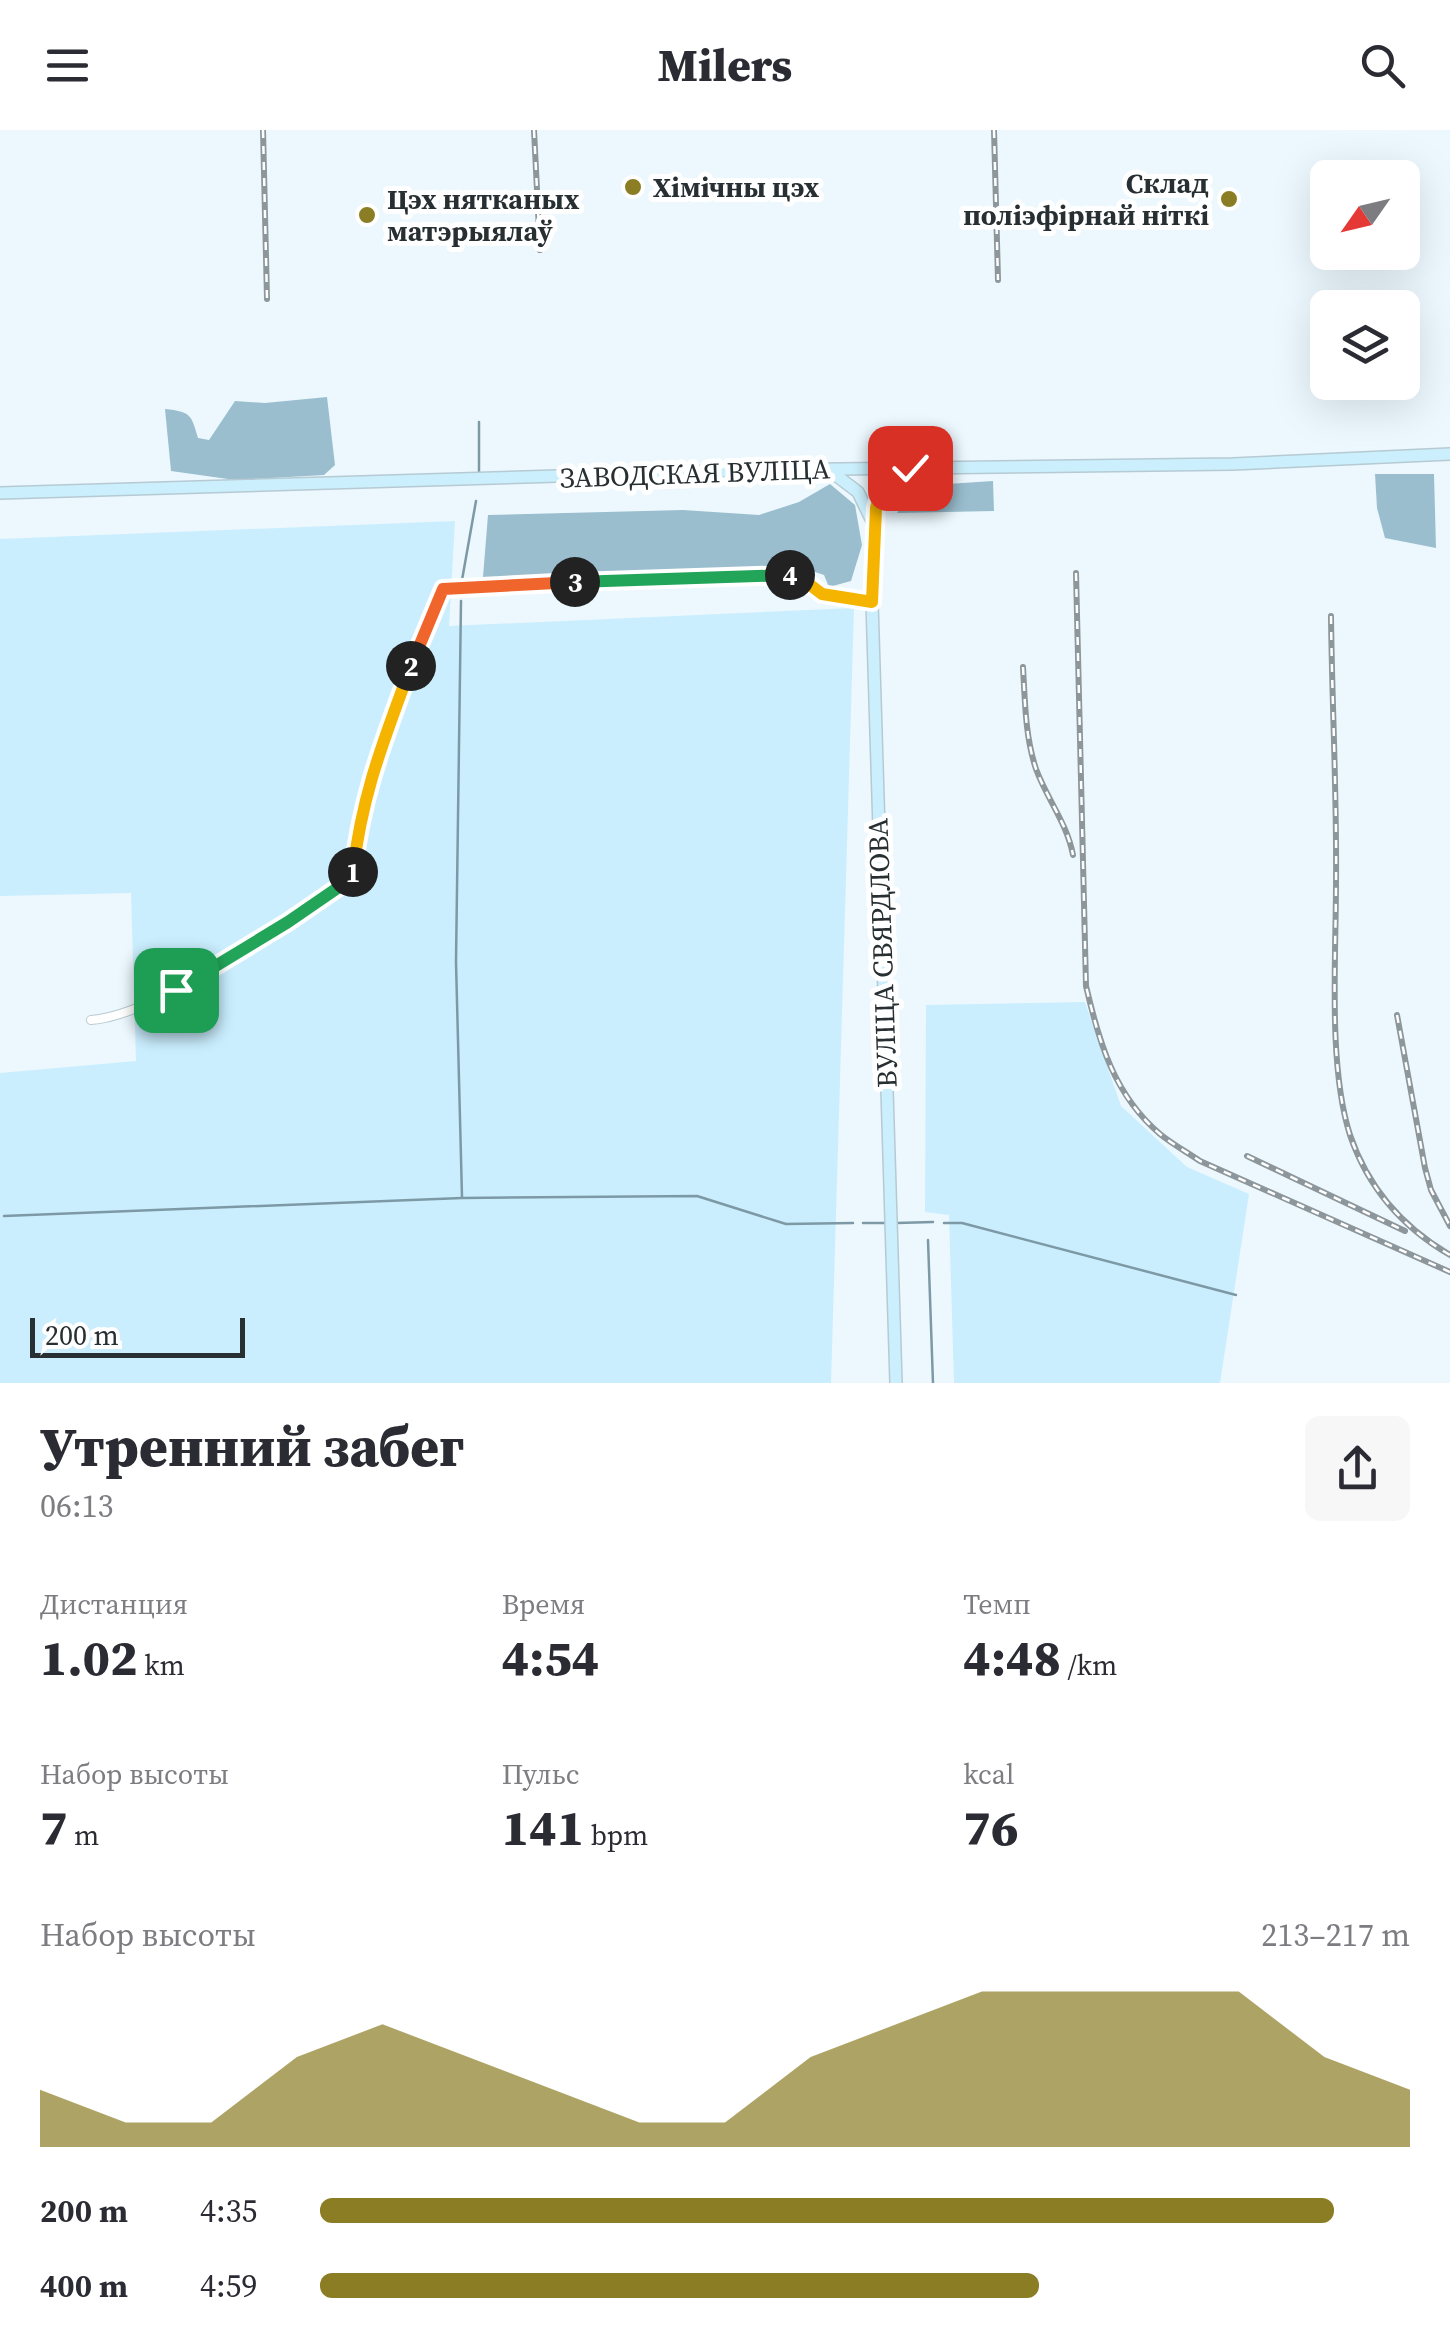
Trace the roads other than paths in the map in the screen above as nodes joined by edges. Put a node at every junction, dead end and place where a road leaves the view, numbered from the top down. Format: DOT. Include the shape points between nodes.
graph roads {
  1 [pos="1450,454"];
  2 [pos="910,468"];
  3 [pos="826,469"];
  4 [pos="0,493"];
  5 [pos="873,523"];
  6 [pos="872,602"];
  7 [pos="91,1020"];
  8 [pos="896,1383"];
  1 -- 2 [label="main road, ЗАВОДСКАЯ ВУЛІЦА"];
  2 -- 3 [label="main road, ЗАВОДСКАЯ ВУЛІЦА"];
  2 -- 5 [label="main road" via="880,495"];
  3 -- 4 [label="main road, ЗАВОДСКАЯ ВУЛІЦА"];
  3 -- 5 [label="main road" via="858,492"];
  5 -- 6 [label="main road, ВУЛІЦА СВЯРДЛОВА"];
  6 -- 7 [label="street" via="822,594 796,574 443,589 379,748 352,878 176,990 109,1019"];
  6 -- 8 [label="main road, ВУЛІЦА СВЯРДЛОВА"];
}
